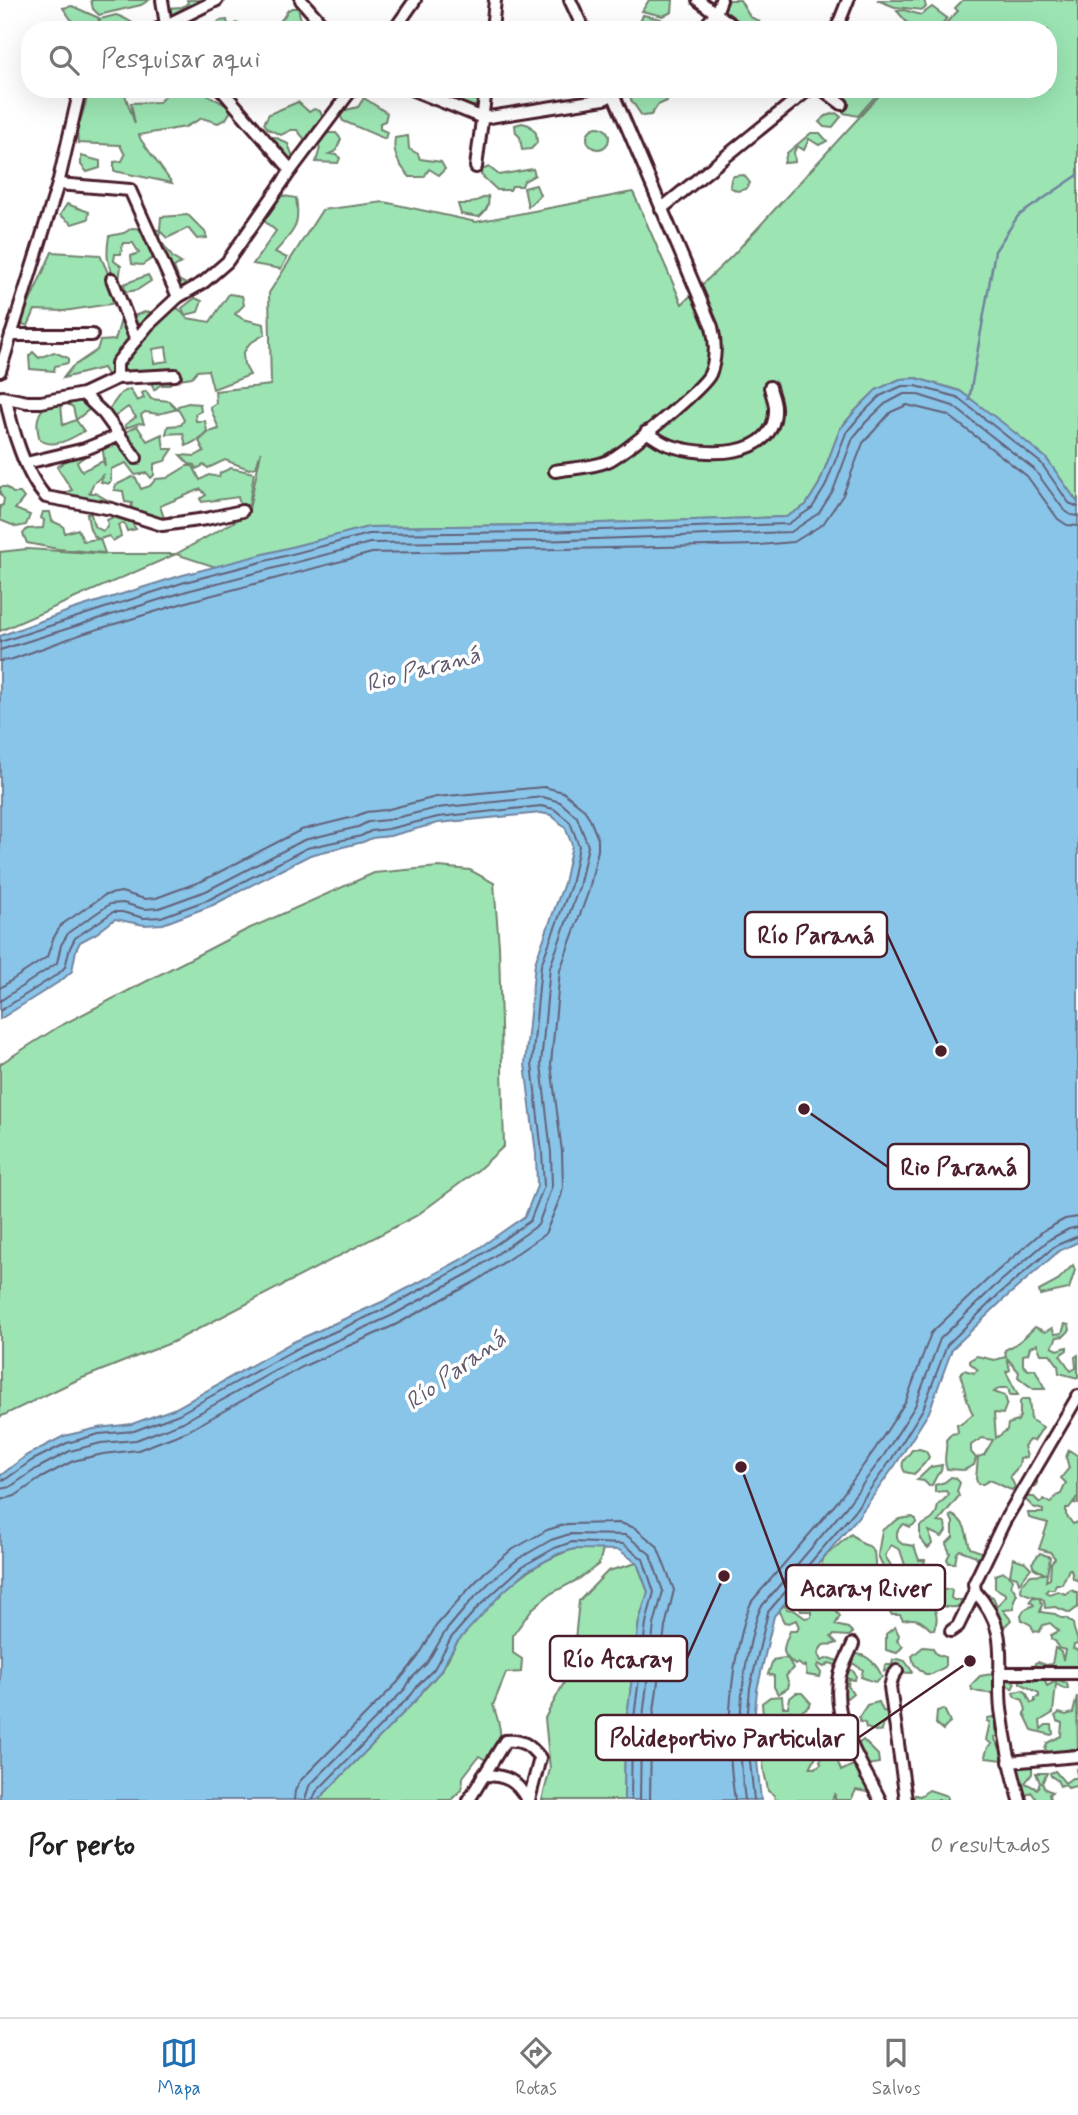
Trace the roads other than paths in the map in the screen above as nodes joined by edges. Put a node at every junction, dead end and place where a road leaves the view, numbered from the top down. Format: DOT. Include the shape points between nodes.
graph roads {
  1 [pos="162,0"];
  2 [pos="218,0"];
  3 [pos="301,0"];
  4 [pos="415,0"];
  5 [pos="495,0"];
  6 [pos="570,0"];
  7 [pos="698,0"];
  8 [pos="721,0"];
  9 [pos="848,0"];
  10 [pos="716,13"];
  11 [pos="164,21"];
  12 [pos="178,21"];
  13 [pos="319,21"];
  14 [pos="400,21"];
  15 [pos="493,21"];
  16 [pos="580,21"];
  17 [pos="709,21"];
  18 [pos="727,21"];
  19 [pos="840,21"];
  20 [pos="78,98"];
  21 [pos="229,98"];
  22 [pos="345,98"];
  23 [pos="433,98"];
  24 [pos="485,98"];
  25 [pos="582,98"];
  26 [pos="619,98"];
  27 [pos="798,98"];
  28 [pos="834,98"];
  29 [pos="842,104"];
  30 [pos="483,118"];
  31 [pos="477,167"];
  32 [pos="291,170"];
  33 [pos="58,184"];
  34 [pos="662,209"];
  35 [pos="112,279"];
  36 [pos="178,297"];
  37 [pos="11,335"];
  38 [pos="92,335"];
  39 [pos="136,340"];
  40 [pos="0,371"];
  41 [pos="176,375"];
  42 [pos="117,378"];
  43 [pos="770,387"];
  44 [pos="83,394"];
  45 [pos="2,400"];
  46 [pos="646,432"];
  47 [pos="120,435"];
  48 [pos="136,457"];
  49 [pos="26,463"];
  50 [pos="555,471"];
  51 [pos="242,511"];
  52 [pos="1078,1396"];
  53 [pos="975,1591"];
  54 [pos="951,1631"];
  55 [pos="853,1644"];
  56 [pos="897,1671"];
  57 [pos="999,1673"];
  58 [pos="1078,1673"];
  59 [pos="1078,1756"];
  60 [pos="1009,1762"];
  61 [pos="483,1775"];
  62 [pos="468,1800"];
  63 [pos="528,1800"];
  64 [pos="880,1800"];
  65 [pos="906,1800"];
  66 [pos="1020,1800"];
  1 -- 11 [label="street"];
  2 -- 12 [label="street"];
  3 -- 13 [label="street"];
  4 -- 14 [label="street"];
  5 -- 15 [label="street"];
  6 -- 16 [label="street"];
  7 -- 10 [label="street"];
  8 -- 10 [label="street"];
  9 -- 19 [label="street"];
  10 -- 17 [label="street"];
  10 -- 18 [label="street"];
  20 -- 33 [label="street"];
  21 -- 32 [label="street"];
  22 -- 32 [label="street"];
  23 -- 30 [label="street"];
  24 -- 30 [label="street"];
  25 -- 30 [label="street"];
  26 -- 34 [label="street"];
  27 -- 34 [label="street"];
  28 -- 29 [label="street"];
  30 -- 31 [label="street"];
  32 -- 36 [label="street" via="228,262"];
  33 -- 36 [label="street" via="130,190"];
  33 -- 37 [label="street"];
  34 -- 46 [label="street" via="716,341 710,374 695,393"];
  35 -- 39 [label="street"];
  36 -- 39 [label="street"];
  37 -- 38 [label="street"];
  37 -- 40 [label="street"];
  39 -- 42 [label="street" via="117,363"];
  41 -- 42 [label="street"];
  42 -- 44 [label="street"];
  43 -- 46 [label="street" via="773,422 756,444 726,452 696,452 668,445"];
  44 -- 45 [label="street" via="41,402"];
  44 -- 47 [label="street"];
  45 -- 49 [label="street"];
  46 -- 50 [label="street" via="608,460"];
  47 -- 48 [label="street"];
  47 -- 49 [label="street"];
  49 -- 51 [label="street" via="46,497 112,509 154,523"];
  52 -- 53 [label="street" via="1004,1522 974,1584"];
  53 -- 54 [label="street"];
  53 -- 57 [label="street" via="999,1633"];
  55 -- 64 [label="street" via="840,1676 839,1708 844,1729"];
  56 -- 65 [label="street" via="890,1687"];
  57 -- 58 [label="street"];
  57 -- 60 [label="street"];
  59 -- 60 [label="street"];
  60 -- 66 [label="street"];
  61 -- 62 [label="street"];
  61 -- 63 [label="street" via="510,1778"];
  61 -- 63 [label="street" via="505,1741 518,1739 540,1758"];
}
